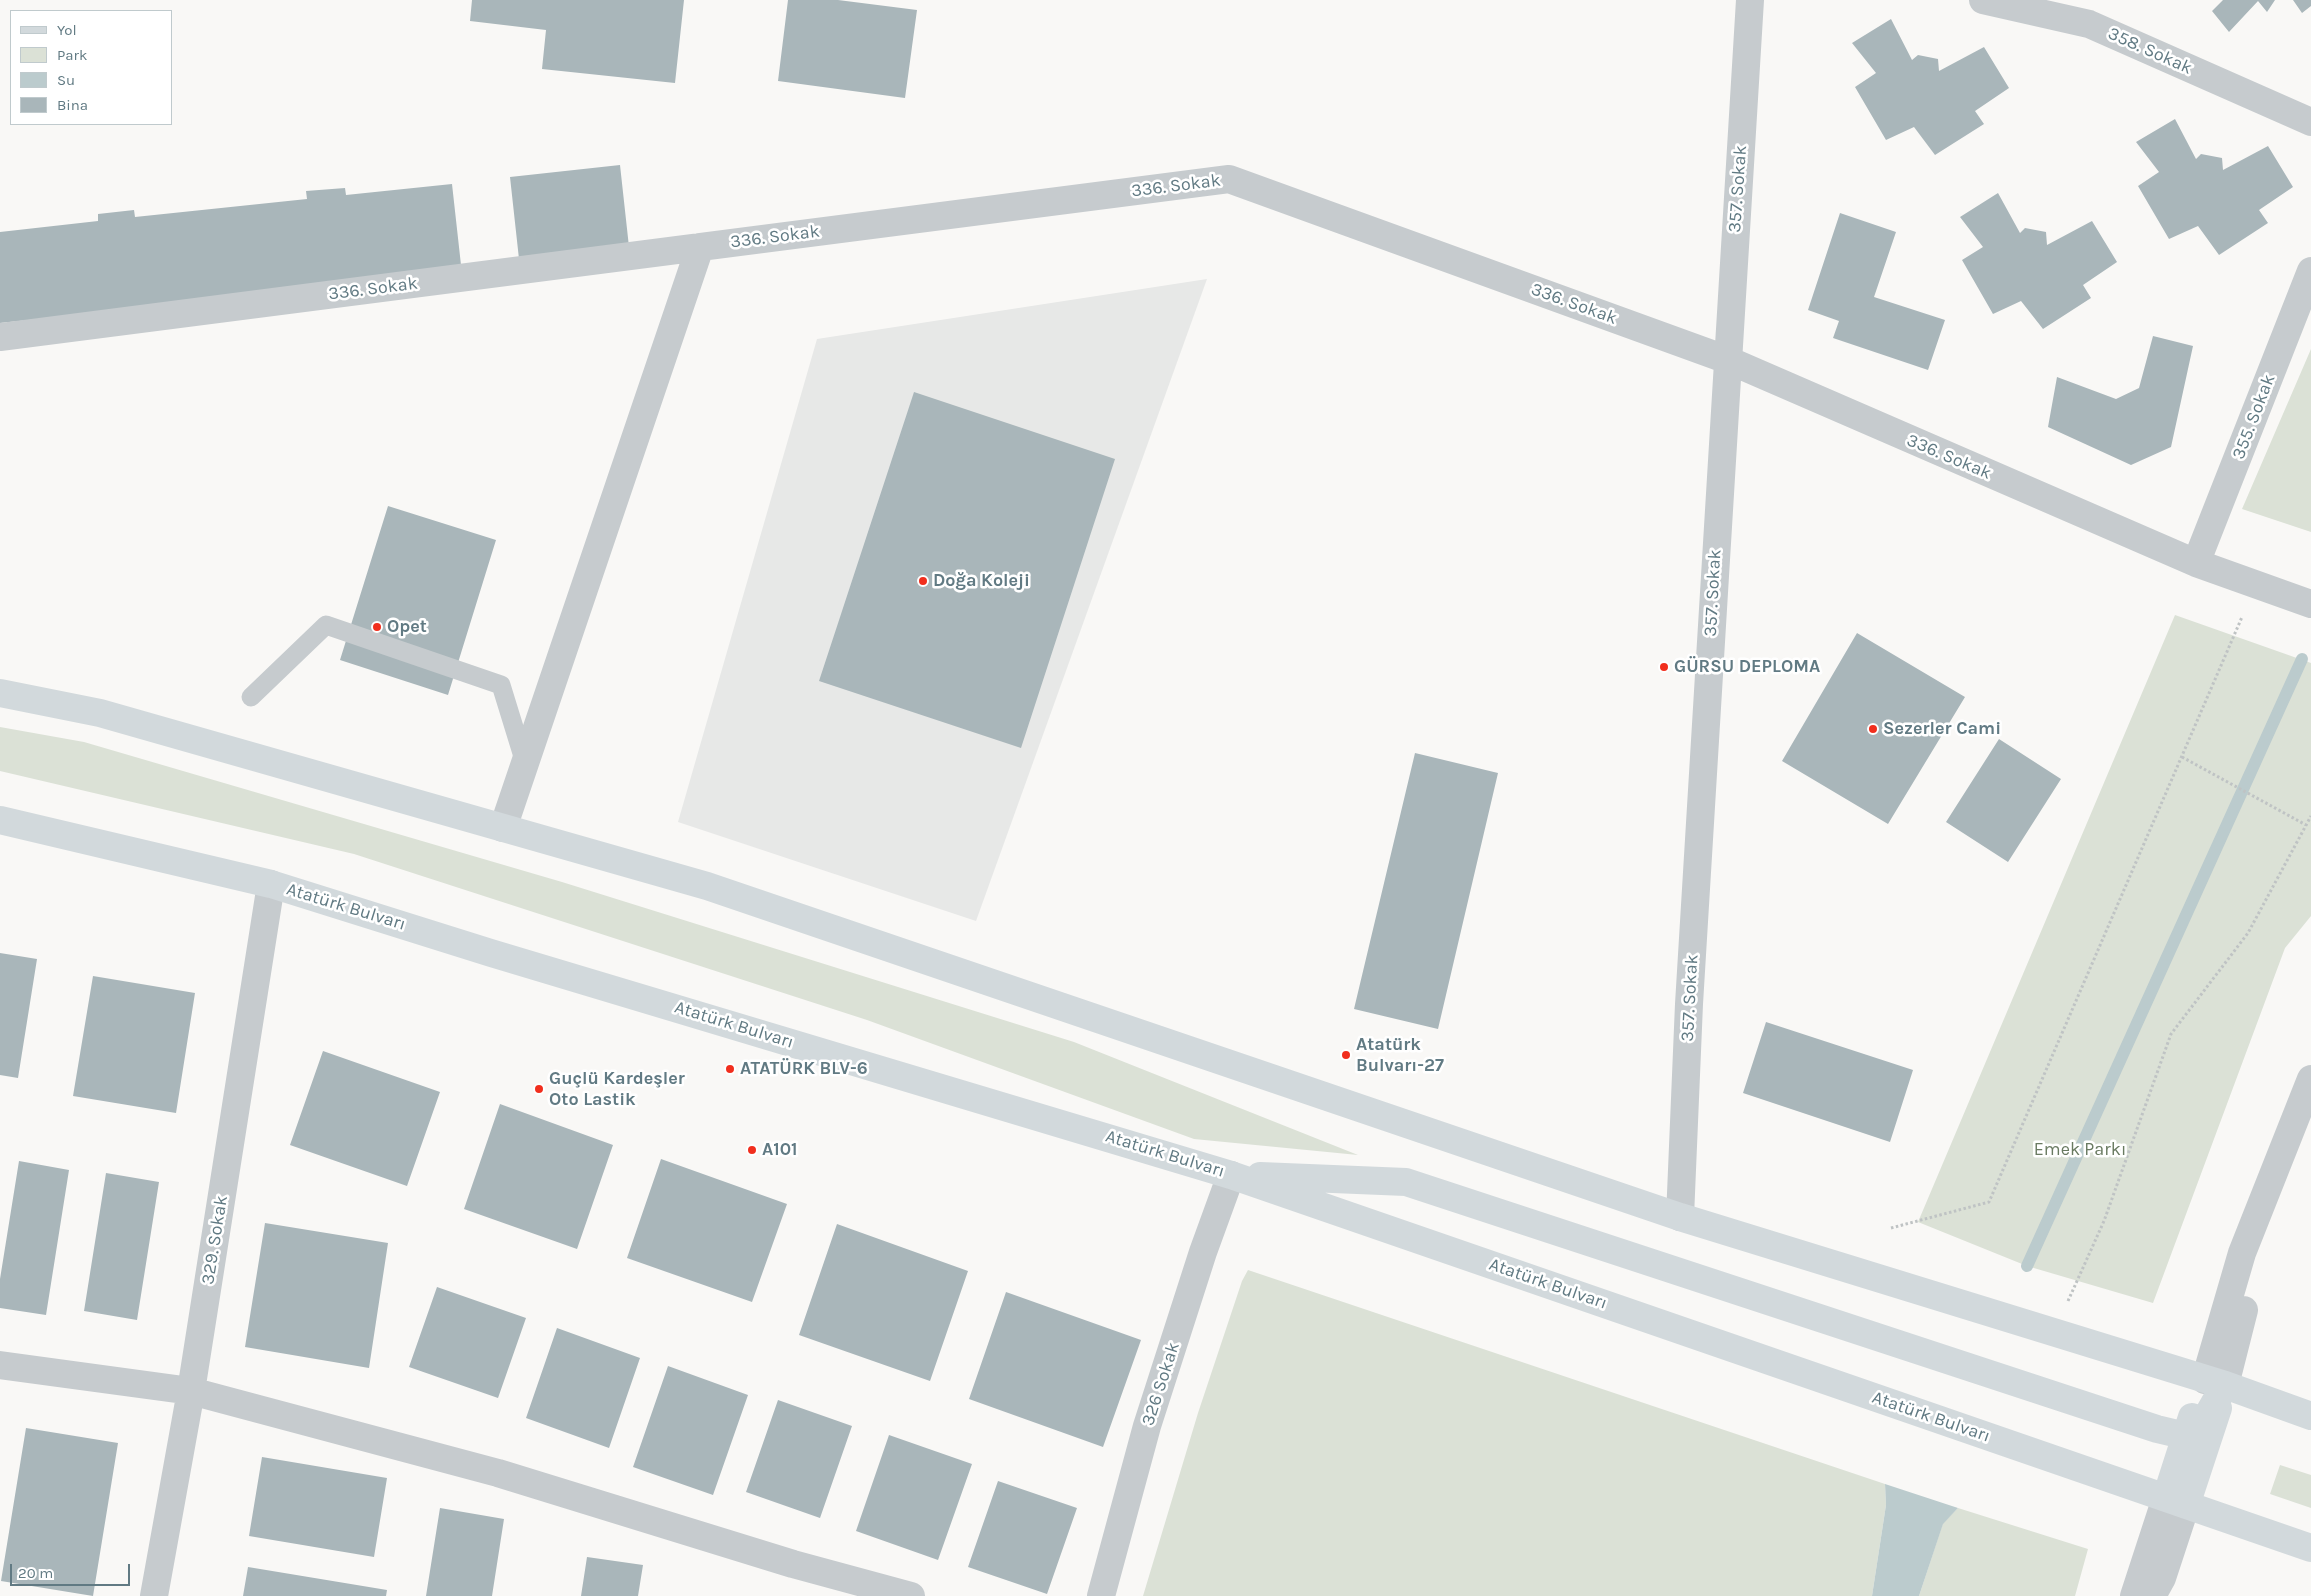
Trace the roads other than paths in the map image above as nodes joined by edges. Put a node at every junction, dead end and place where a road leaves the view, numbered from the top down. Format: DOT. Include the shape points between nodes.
graph roads {
  1 [pos="1750,0"];
  2 [pos="1983,0"];
  3 [pos="2311,122"];
  4 [pos="700,247"];
  5 [pos="2311,271"];
  6 [pos="0,337"];
  7 [pos="1728,360"];
  8 [pos="2196,563"];
  9 [pos="2311,604"];
  10 [pos="0,693"];
  11 [pos="251,697"];
  12 [pos="525,763"];
  13 [pos="0,820"];
  14 [pos="503,828"];
  15 [pos="271,884"];
  16 [pos="2311,1079"];
  17 [pos="1231,1175"];
  18 [pos="1680,1217"];
  19 [pos="0,1365"];
  20 [pos="2215,1383"];
  21 [pos="191,1390"];
  22 [pos="2311,1416"];
  23 [pos="2186,1434"];
  24 [pos="2176,1502"];
  25 [pos="2311,1548"];
  26 [pos="154,1596"];
  27 [pos="911,1596"];
  28 [pos="1101,1596"];
  29 [pos="2134,1596"];
  30 [pos="2152,1596"];
  1 -- 7 [label="street, 357. Sokak"];
  2 -- 3 [label="street, 358. Sokak" via="2089,24"];
  4 -- 6 [label="street, 336. Sokak"];
  4 -- 7 [label="street, 336. Sokak" via="1229,179"];
  4 -- 12 [label="street"];
  5 -- 8 [label="street, 355. Sokak"];
  7 -- 8 [label="street, 336. Sokak"];
  7 -- 18 [label="street, 357. Sokak" via="1689,994"];
  8 -- 9 [label="street, 336. Sokak"];
  10 -- 14 [label="main road" via="100,713"];
  11 -- 12 [label="lane" via="326,625 500,685"];
  12 -- 14 [label="street"];
  13 -- 15 [label="main road, Atatürk Bulvarı"];
  14 -- 18 [label="main road" via="708,886"];
  15 -- 17 [label="main road, Atatürk Bulvarı"];
  15 -- 21 [label="street, 329. Sokak"];
  16 -- 20 [label="street" via="2275,1172"];
  17 -- 23 [label="main road" via="1406,1182 2157,1429"];
  17 -- 24 [label="main road, Atatürk Bulvarı"];
  17 -- 28 [label="street, 326 Sokak" via="1147,1426"];
  18 -- 20 [label="main road"];
  19 -- 21 [label="street"];
  20 -- 22 [label="main road"];
  20 -- 23 [label="main road" via="2202,1425"];
  20 -- 24 [label="main road"];
  21 -- 26 [label="street, 329. Sokak"];
  21 -- 27 [label="street" via="498,1473 793,1564"];
  23 -- 24 [label="main road"];
  24 -- 25 [label="main road, Atatürk Bulvarı"];
  24 -- 29 [label="street"];
  24 -- 30 [label="street" via="2162,1578"];
}
